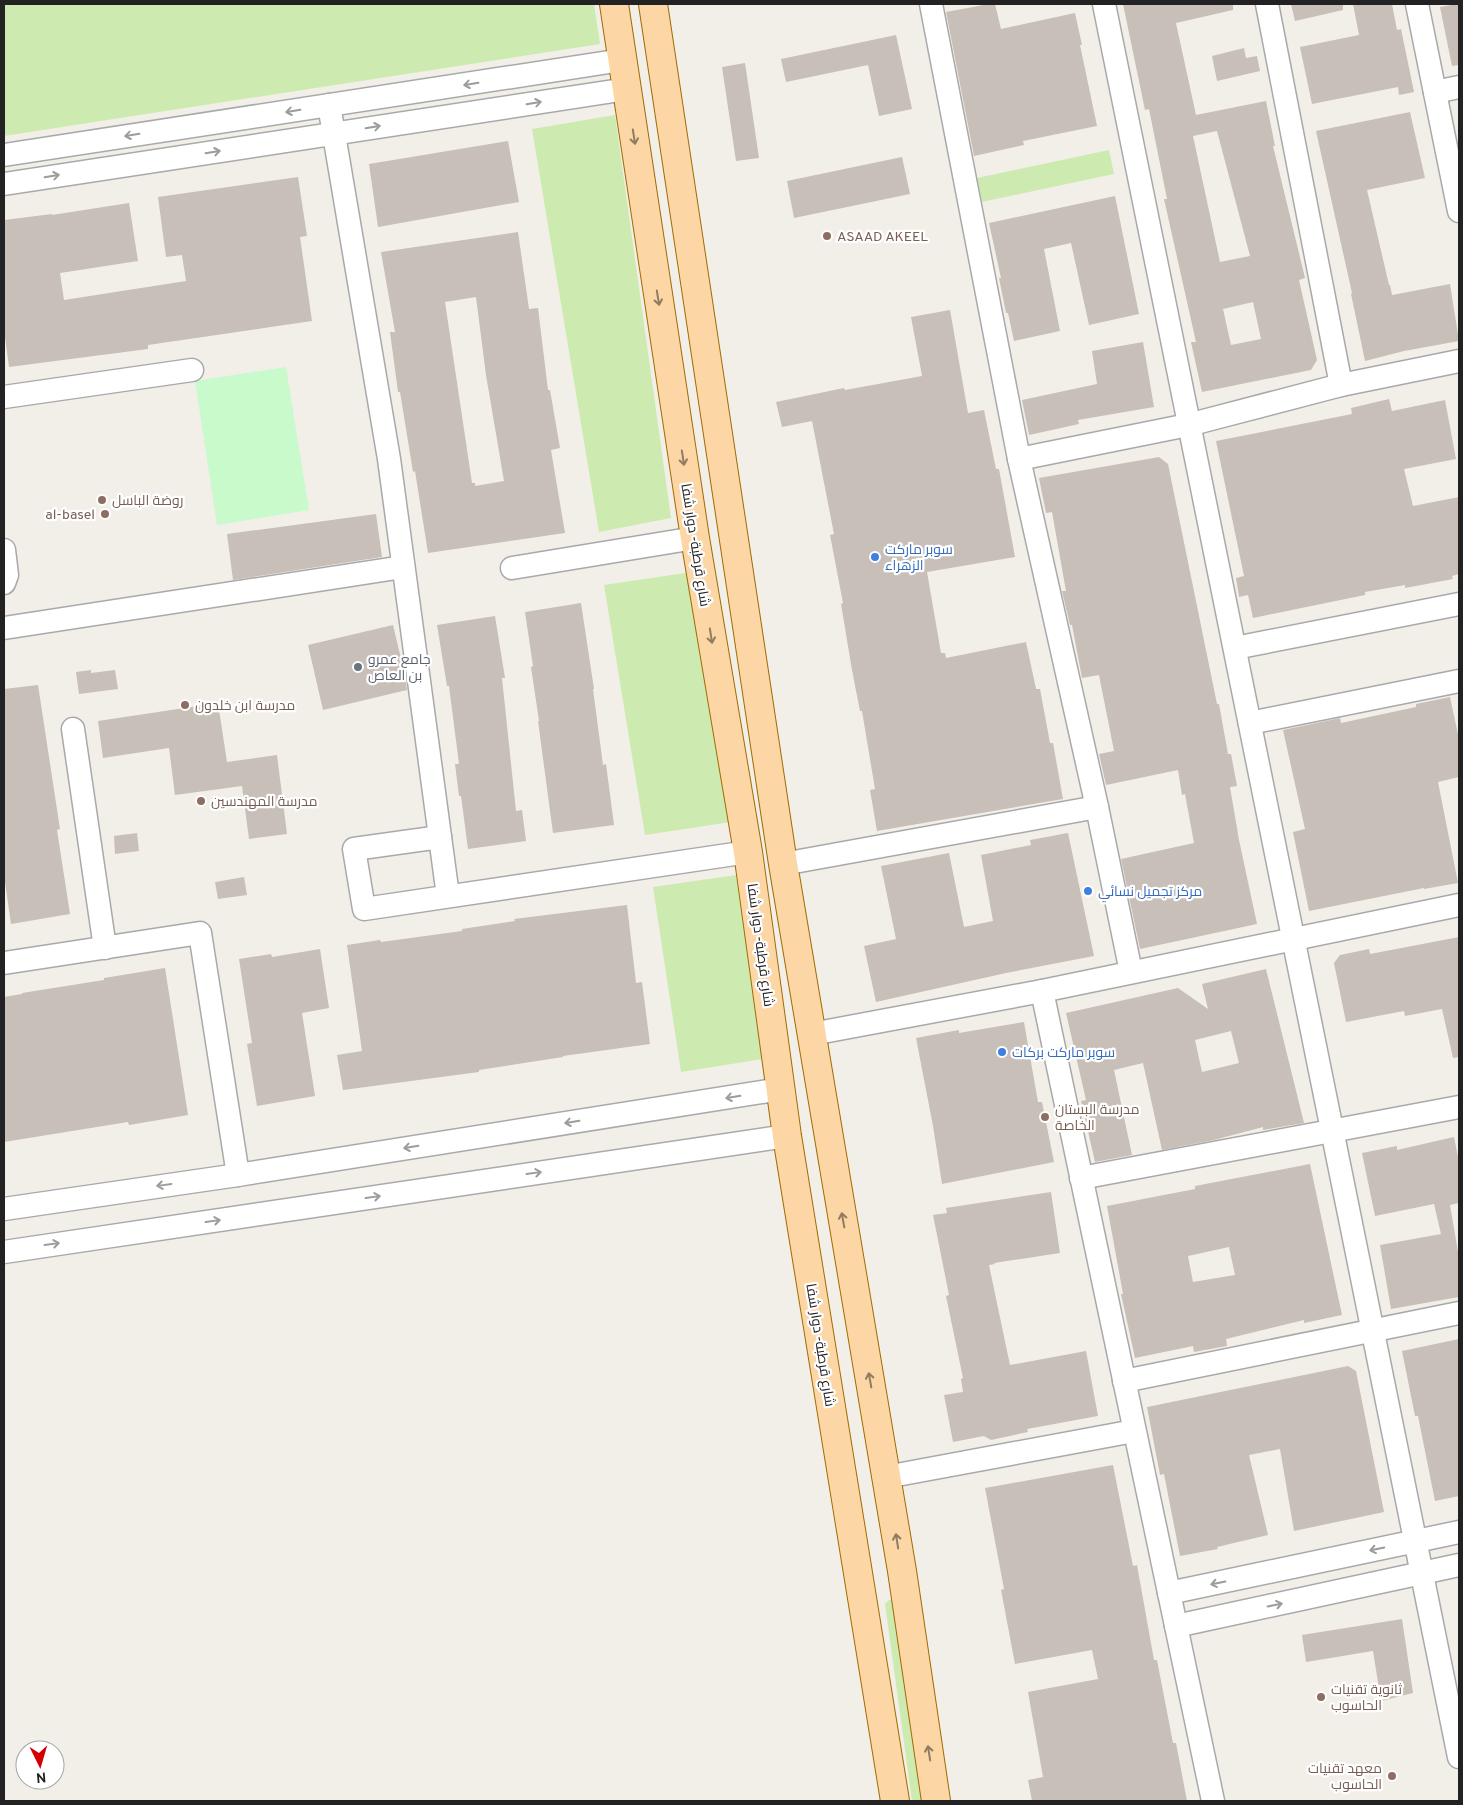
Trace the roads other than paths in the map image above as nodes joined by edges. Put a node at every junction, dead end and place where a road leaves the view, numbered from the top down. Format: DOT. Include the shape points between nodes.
graph roads {
  1 [pos="614,4"];
  2 [pos="654,4"];
  3 [pos="931,4"];
  4 [pos="1104,4"];
  5 [pos="1267,4"];
  6 [pos="1417,4"];
  7 [pos="622,60"];
  8 [pos="1459,87"];
  9 [pos="627,89"];
  10 [pos="1435,92"];
  11 [pos="329,105"];
  12 [pos="334,134"];
  13 [pos="4,155"];
  14 [pos="4,184"];
  15 [pos="1459,211"];
  16 [pos="1459,361"];
  17 [pos="192,370"];
  18 [pos="1341,385"];
  19 [pos="4,397"];
  20 [pos="1188,426"];
  21 [pos="1018,459"];
  22 [pos="695,538"];
  23 [pos="4,550"];
  24 [pos="403,567"];
  25 [pos="512,568"];
  26 [pos="4,583"];
  27 [pos="1459,604"];
  28 [pos="4,628"];
  29 [pos="1235,648"];
  30 [pos="754,670"];
  31 [pos="717,676"];
  32 [pos="1459,681"];
  33 [pos="1250,723"];
  34 [pos="73,729"];
  35 [pos="1097,807"];
  36 [pos="440,837"];
  37 [pos="748,852"];
  38 [pos="783,864"];
  39 [pos="448,896"];
  40 [pos="1459,905"];
  41 [pos="1294,939"];
  42 [pos="105,948"];
  43 [pos="4,963"];
  44 [pos="1131,972"];
  45 [pos="1042,991"];
  46 [pos="812,1034"];
  47 [pos="781,1089"];
  48 [pos="1459,1107"];
  49 [pos="1332,1131"];
  50 [pos="788,1136"];
  51 [pos="238,1175"];
  52 [pos="1081,1178"];
  53 [pos="4,1209"];
  54 [pos="4,1252"];
  55 [pos="1459,1313"];
  56 [pos="1373,1330"];
  57 [pos="1124,1381"];
  58 [pos="1134,1431"];
  59 [pos="886,1477"];
  60 [pos="1459,1532"];
  61 [pos="1416,1541"];
  62 [pos="1459,1565"];
  63 [pos="902,1570"];
  64 [pos="1422,1573"];
  65 [pos="859,1577"];
  66 [pos="1168,1593"];
  67 [pos="1176,1626"];
  68 [pos="1459,1757"];
  69 [pos="895,1801"];
  70 [pos="936,1801"];
  71 [pos="1212,1801"];
  1 -- 7 [label="main road, شارع قرطبة- دوار شفا"];
  2 -- 30 [label="main road"];
  3 -- 21 [label="street"];
  4 -- 20 [label="street"];
  5 -- 18 [label="street"];
  6 -- 10 [label="street"];
  7 -- 9 [label="main road, شارع قرطبة- دوار شفا"];
  7 -- 11 [label="street, one-way"];
  8 -- 10 [label="street"];
  12 -- 9 [label="street, one-way"];
  9 -- 22 [label="main road, شارع قرطبة- دوار شفا, one-way"];
  10 -- 15 [label="street"];
  11 -- 12 [label="street"];
  11 -- 13 [label="street, one-way"];
  14 -- 12 [label="street, one-way"];
  12 -- 24 [label="street" via="389,459"];
  16 -- 18 [label="street"];
  17 -- 19 [label="street"];
  18 -- 20 [label="street"];
  20 -- 21 [label="street"];
  20 -- 29 [label="street"];
  21 -- 35 [label="street"];
  22 -- 25 [label="street"];
  22 -- 31 [label="main road, شارع قرطبة- دوار شفا, one-way"];
  23 -- 26 [label="street" via="7,575"];
  24 -- 28 [label="street"];
  24 -- 36 [label="street"];
  27 -- 29 [label="street"];
  29 -- 33 [label="street"];
  30 -- 31 [label="main road"];
  30 -- 38 [label="main road"];
  31 -- 37 [label="main road, شارع قرطبة- دوار شفا"];
  32 -- 33 [label="street"];
  33 -- 41 [label="street"];
  34 -- 42 [label="street"];
  35 -- 38 [label="street"];
  35 -- 44 [label="street"];
  36 -- 39 [label="street"];
  36 -- 39 [label="street" via="354,849 364,909"];
  37 -- 39 [label="street"];
  37 -- 47 [label="main road, شارع قرطبة- دوار شفا"];
  38 -- 46 [label="main road"];
  40 -- 41 [label="street"];
  41 -- 44 [label="street"];
  41 -- 49 [label="street"];
  42 -- 43 [label="street"];
  42 -- 51 [label="street" via="200,933"];
  44 -- 45 [label="street"];
  45 -- 46 [label="street"];
  45 -- 52 [label="street"];
  59 -- 46 [label="main road, one-way"];
  47 -- 50 [label="main road, شارع قرطبة- دوار شفا"];
  47 -- 51 [label="street, one-way"];
  48 -- 49 [label="street"];
  49 -- 52 [label="street"];
  49 -- 56 [label="street"];
  54 -- 50 [label="street, one-way"];
  50 -- 65 [label="main road, شارع قرطبة- دوار شفا"];
  51 -- 53 [label="street, one-way"];
  52 -- 57 [label="street"];
  55 -- 56 [label="street"];
  56 -- 57 [label="street"];
  56 -- 61 [label="street"];
  57 -- 58 [label="street"];
  58 -- 59 [label="street"];
  58 -- 66 [label="street"];
  63 -- 59 [label="main road, one-way"];
  60 -- 61 [label="street"];
  61 -- 64 [label="street"];
  61 -- 66 [label="street, one-way"];
  62 -- 64 [label="street"];
  63 -- 65 [label="main road"];
  70 -- 63 [label="main road, one-way"];
  67 -- 64 [label="street, one-way"];
  64 -- 68 [label="street"];
  65 -- 69 [label="main road, شارع قرطبة- دوار شفا"];
  66 -- 67 [label="street"];
  67 -- 71 [label="street"];
}
